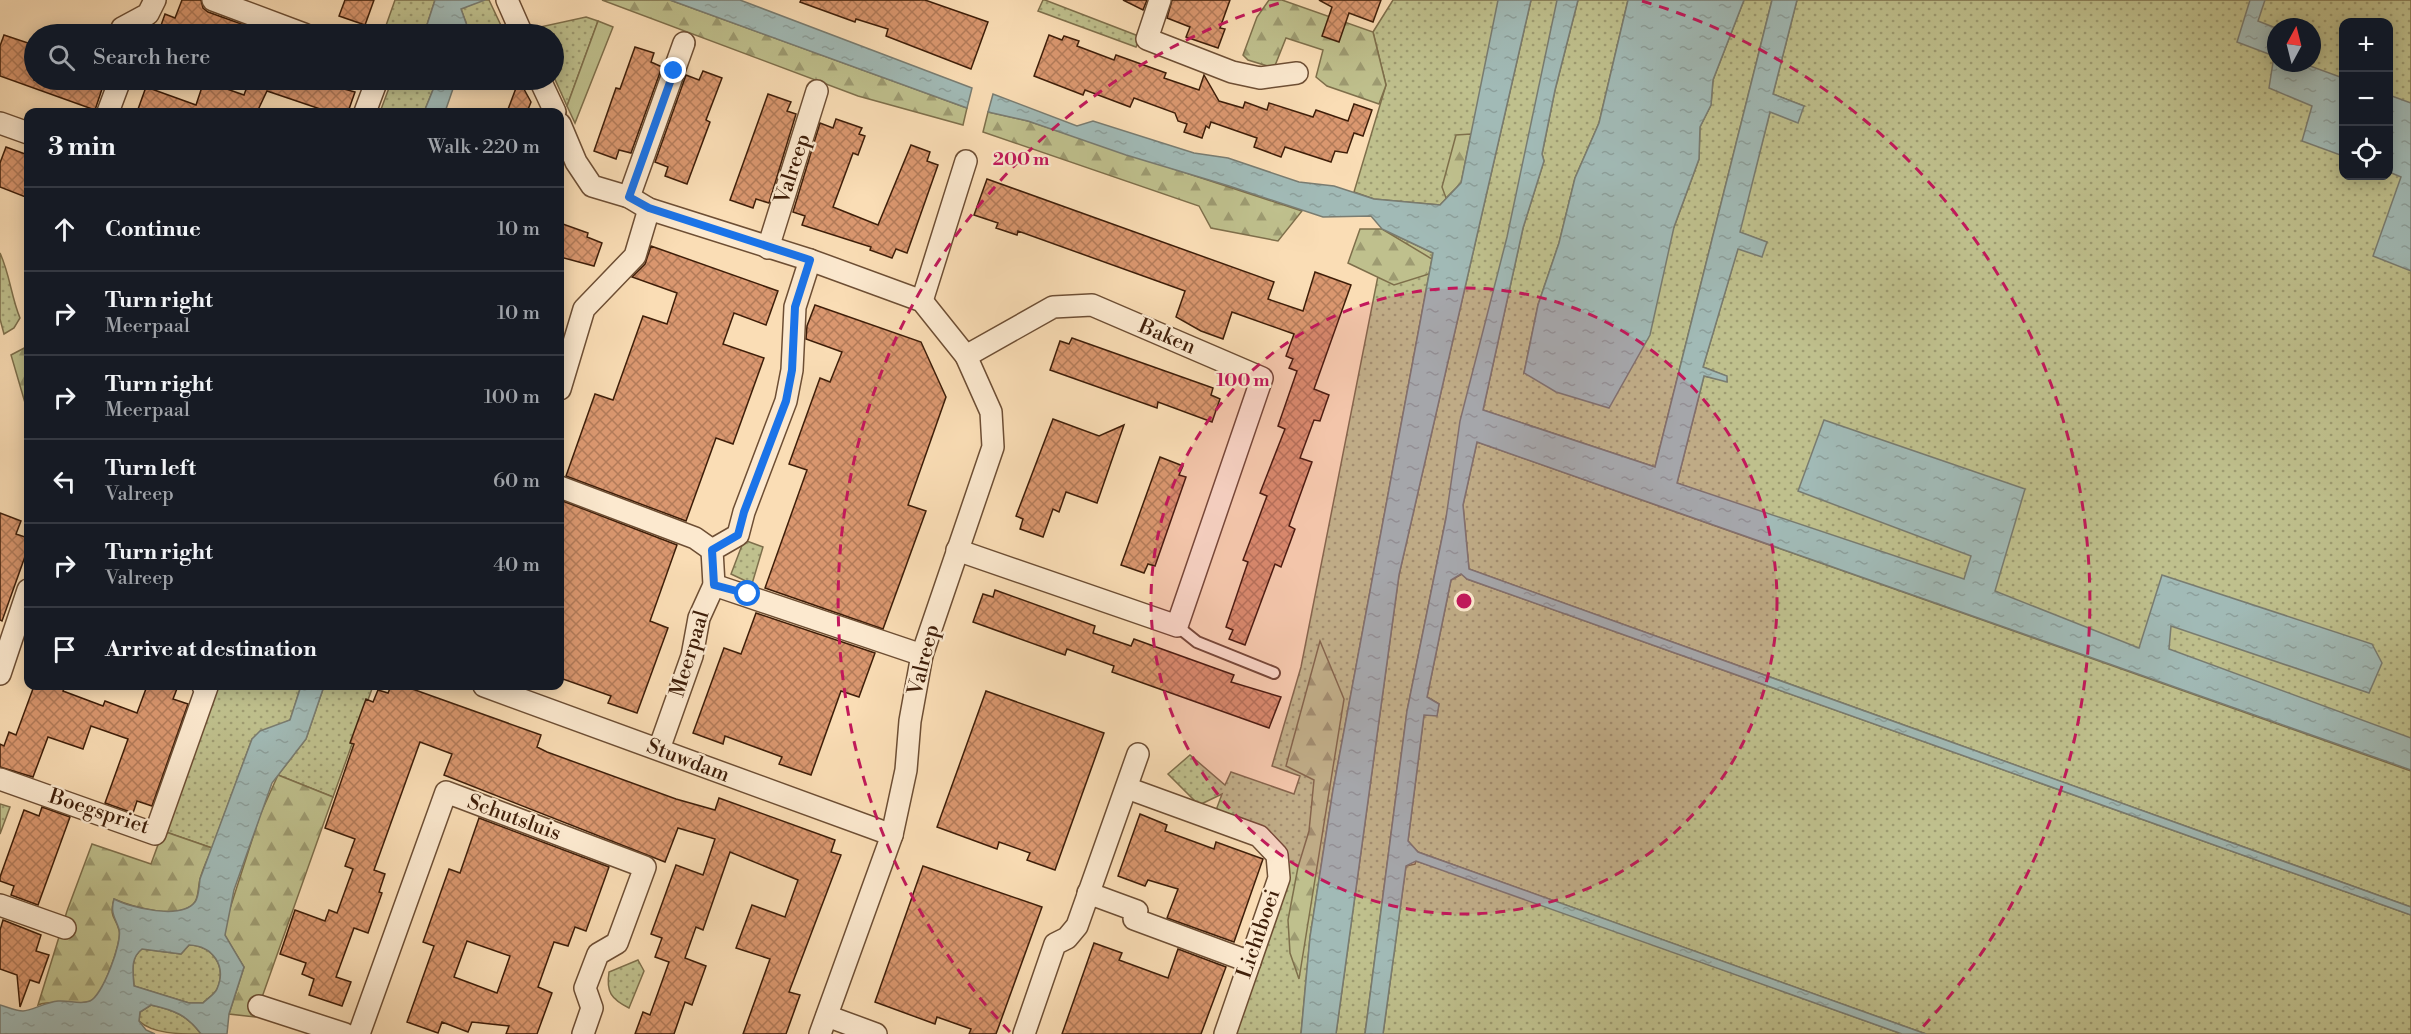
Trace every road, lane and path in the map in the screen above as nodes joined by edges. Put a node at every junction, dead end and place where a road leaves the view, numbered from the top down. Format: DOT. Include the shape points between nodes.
graph roads {
  1 [pos="155,0"];
  2 [pos="213,0"];
  3 [pos="1160,0"];
  4 [pos="509,3"];
  5 [pos="129,24"];
  6 [pos="277,24"];
  7 [pos="518,24"];
  8 [pos="684,43"];
  9 [pos="1297,73"];
  10 [pos="116,90"];
  11 [pos="373,90"];
  12 [pos="545,90"];
  13 [pos="817,91"];
  14 [pos="110,108"];
  15 [pos="366,108"];
  16 [pos="553,108"];
  17 [pos="0,123"];
  18 [pos="24,132"];
  19 [pos="564,134"];
  20 [pos="966,161"];
  21 [pos="629,197"];
  22 [pos="649,208"];
  23 [pos="768,248"];
  24 [pos="810,260"];
  25 [pos="922,301"];
  26 [pos="966,356"];
  27 [pos="564,376"];
  28 [pos="564,489"];
  29 [pos="712,550"];
  30 [pos="957,550"];
  31 [pos="714,585"];
  32 [pos="24,621"];
  33 [pos="1177,626"];
  34 [pos="922,656"];
  35 [pos="1274,673"];
  36 [pos="0,674"];
  37 [pos="204,690"];
  38 [pos="495,690"];
  39 [pos="659,749"];
  40 [pos="1138,754"];
  41 [pos="0,779"];
  42 [pos="1127,788"];
  43 [pos="892,835"];
  44 [pos="1088,893"];
  45 [pos="0,905"];
  46 [pos="65,928"];
  47 [pos="1250,962"];
  48 [pos="259,1006"];
  49 [pos="823,1025"];
  50 [pos="345,1034"];
  51 [pos="359,1034"];
  52 [pos="583,1034"];
  53 [pos="876,1034"];
  54 [pos="1024,1034"];
  55 [pos="1225,1034"];
  1 -- 5 [label="street" via="148,14"];
  2 -- 6 [label="street"];
  3 -- 9 [label="street" via="1147,39 1232,72 1260,78"];
  4 -- 7 [label="street"];
  8 -- 21 [label="street"];
  10 -- 14 [label="street"];
  11 -- 15 [label="street"];
  12 -- 16 [label="street"];
  13 -- 23 [label="street, Valreep"];
  17 -- 18 [label="street"];
  19 -- 21 [label="street" via="592,186"];
  20 -- 25 [label="street"];
  21 -- 22 [label="street"];
  22 -- 23 [label="street"];
  22 -- 27 [label="street" via="635,256 584,309"];
  23 -- 24 [label="street"];
  24 -- 25 [label="street"];
  24 -- 29 [label="street" via="795,307 792,370 786,401 738,535"];
  25 -- 26 [label="street, Valreep"];
  26 -- 30 [label="street, Valreep" via="991,412 993,447"];
  26 -- 33 [label="street, Baken" via="1053,307 1092,305 1262,378"];
  28 -- 29 [label="street" via="694,538"];
  29 -- 31 [label="street, Meerpaal"];
  30 -- 33 [label="street"];
  30 -- 34 [label="street, Valreep"];
  31 -- 34 [label="street"];
  31 -- 39 [label="street, Meerpaal" via="699,618 692,656"];
  32 -- 36 [label="street"];
  33 -- 35 [label="lane" via="1197,642"];
  34 -- 43 [label="street, Valreep" via="906,770"];
  37 -- 41 [label="street, Boegspriet" via="155,834"];
  38 -- 39 [label="street, Stuwdam"];
  39 -- 43 [label="street, Stuwdam"];
  40 -- 42 [label="street"];
  42 -- 44 [label="street"];
  42 -- 47 [label="street, Lichtboei" via="1259,836 1277,855 1279,878"];
  43 -- 49 [label="street, Valreep"];
  44 -- 47 [label="street" via="1137,911 1134,919"];
  44 -- 54 [label="street" via="1077,927 1055,944"];
  45 -- 46 [label="street"];
  47 -- 55 [label="street, Lichtboei"];
  48 -- 50 [label="street"];
  49 -- 53 [label="street"];
  51 -- 52 [label="street, Schutsluis" via="446,792 645,867 617,943 598,954 585,988 592,1008"];
}
